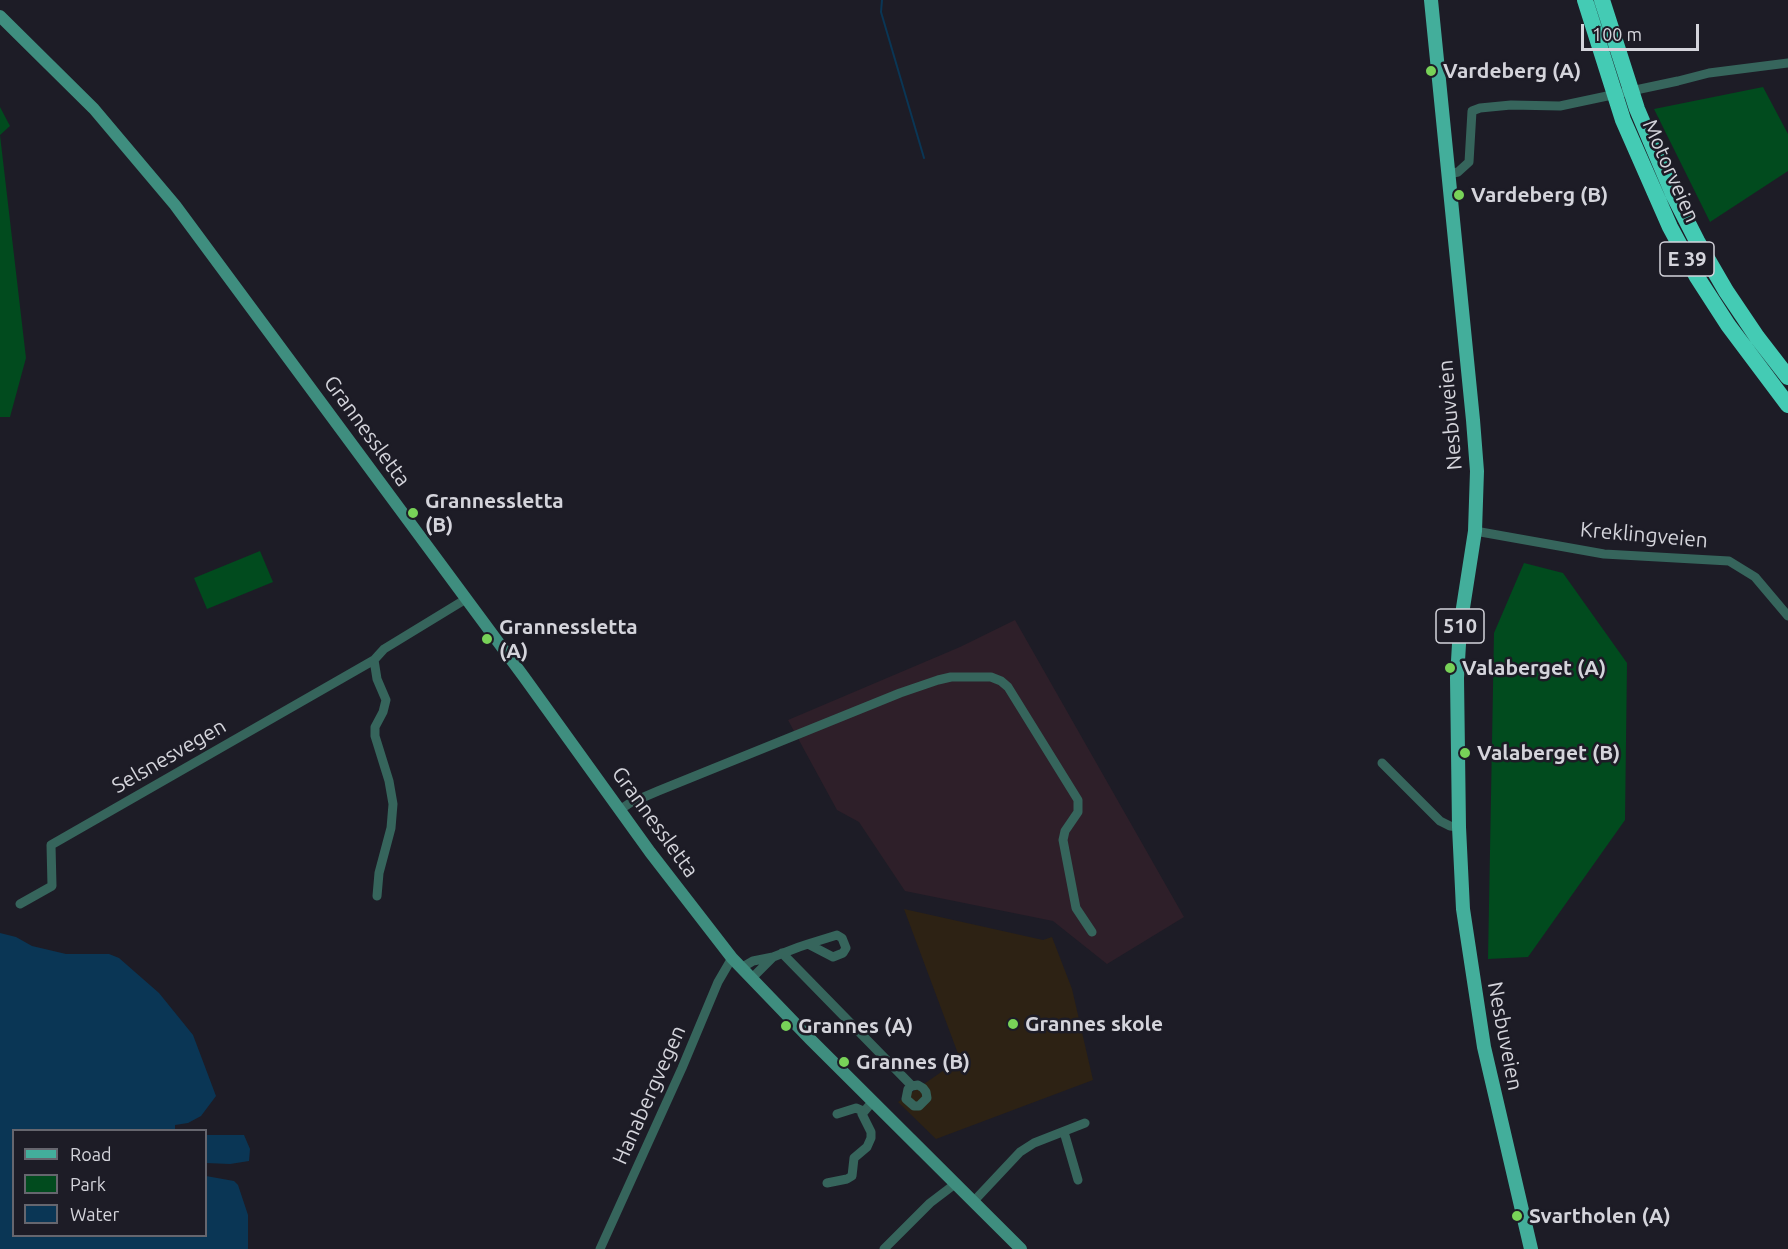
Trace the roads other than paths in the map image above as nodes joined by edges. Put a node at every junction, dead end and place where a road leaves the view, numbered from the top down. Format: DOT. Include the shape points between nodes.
graph roads {
  1 [pos="1431,0"];
  2 [pos="1585,0"];
  3 [pos="1602,0"];
  4 [pos="0,16"];
  5 [pos="1788,63"];
  6 [pos="1449,174"];
  7 [pos="1788,377"];
  8 [pos="1788,405"];
  9 [pos="1475,531"];
  10 [pos="466,599"];
  11 [pos="1788,616"];
  12 [pos="374,660"];
  13 [pos="1382,763"];
  14 [pos="621,809"];
  15 [pos="1459,827"];
  16 [pos="377,896"];
  17 [pos="20,904"];
  18 [pos="1092,933"];
  19 [pos="808,944"];
  20 [pos="778,955"];
  21 [pos="737,963"];
  22 [pos="751,979"];
  23 [pos="912,1086"];
  24 [pos="873,1101"];
  25 [pos="863,1111"];
  26 [pos="837,1114"];
  27 [pos="1085,1123"];
  28 [pos="1064,1132"];
  29 [pos="1078,1180"];
  30 [pos="827,1183"];
  31 [pos="955,1184"];
  32 [pos="973,1202"];
  33 [pos="600,1249"];
  34 [pos="884,1249"];
  35 [pos="1021,1249"];
  36 [pos="1532,1249"];
  1 -- 6 [label="main road, Nesbuveien / 510"];
  2 -- 8 [label="highway, Motorveien / E 39" via="1623,120 1670,227 1728,325"];
  3 -- 7 [label="highway, Motorveien / E 39" via="1637,109 1681,211 1726,291"];
  4 -- 10 [label="main road, Grannessletta" via="94,109 175,205"];
  5 -- 6 [label="street" via="1709,73 1560,106 1492,106 1472,111 1469,162"];
  6 -- 9 [label="main road, Nesbuveien / 510" via="1473,420"];
  9 -- 11 [label="street, Kreklingveien" via="1604,554 1730,561 1755,577"];
  9 -- 15 [label="main road, Nesbuveien / 510" via="1460,627 1457,678"];
  10 -- 12 [label="street, Selsnesvegen" via="380,651"];
  10 -- 14 [label="main road, Grannessletta"];
  12 -- 16 [label="street" via="386,700 375,736 393,804"];
  12 -- 17 [label="street, Selsnesvegen" via="51,845 52,886"];
  13 -- 15 [label="street" via="1440,821"];
  14 -- 18 [label="street" via="900,693 951,677 991,677 1008,687 1078,800 1078,812 1063,840 1076,908"];
  14 -- 21 [label="main road, Grannessletta"];
  15 -- 36 [label="main road, Nesbuveien / 510" via="1463,909 1478,1017"];
  19 -- 20 [label="street"];
  20 -- 21 [label="street"];
  20 -- 22 [label="street"];
  20 -- 23 [label="street"];
  21 -- 22 [label="main road, Grannessletta"];
  21 -- 33 [label="street, Hanabergvegen" via="718,982"];
  22 -- 24 [label="main road, Grannessletta"];
  24 -- 25 [label="street"];
  24 -- 31 [label="main road, Grannessletta"];
  25 -- 26 [label="street" via="856,1108"];
  25 -- 30 [label="street" via="871,1132 869,1143 854,1158 852,1176"];
  27 -- 28 [label="street"];
  28 -- 29 [label="street"];
  28 -- 32 [label="street" via="1020,1152"];
  31 -- 32 [label="main road, Grannessletta"];
  31 -- 34 [label="street"];
  32 -- 35 [label="main road, Grannessletta"];
}
